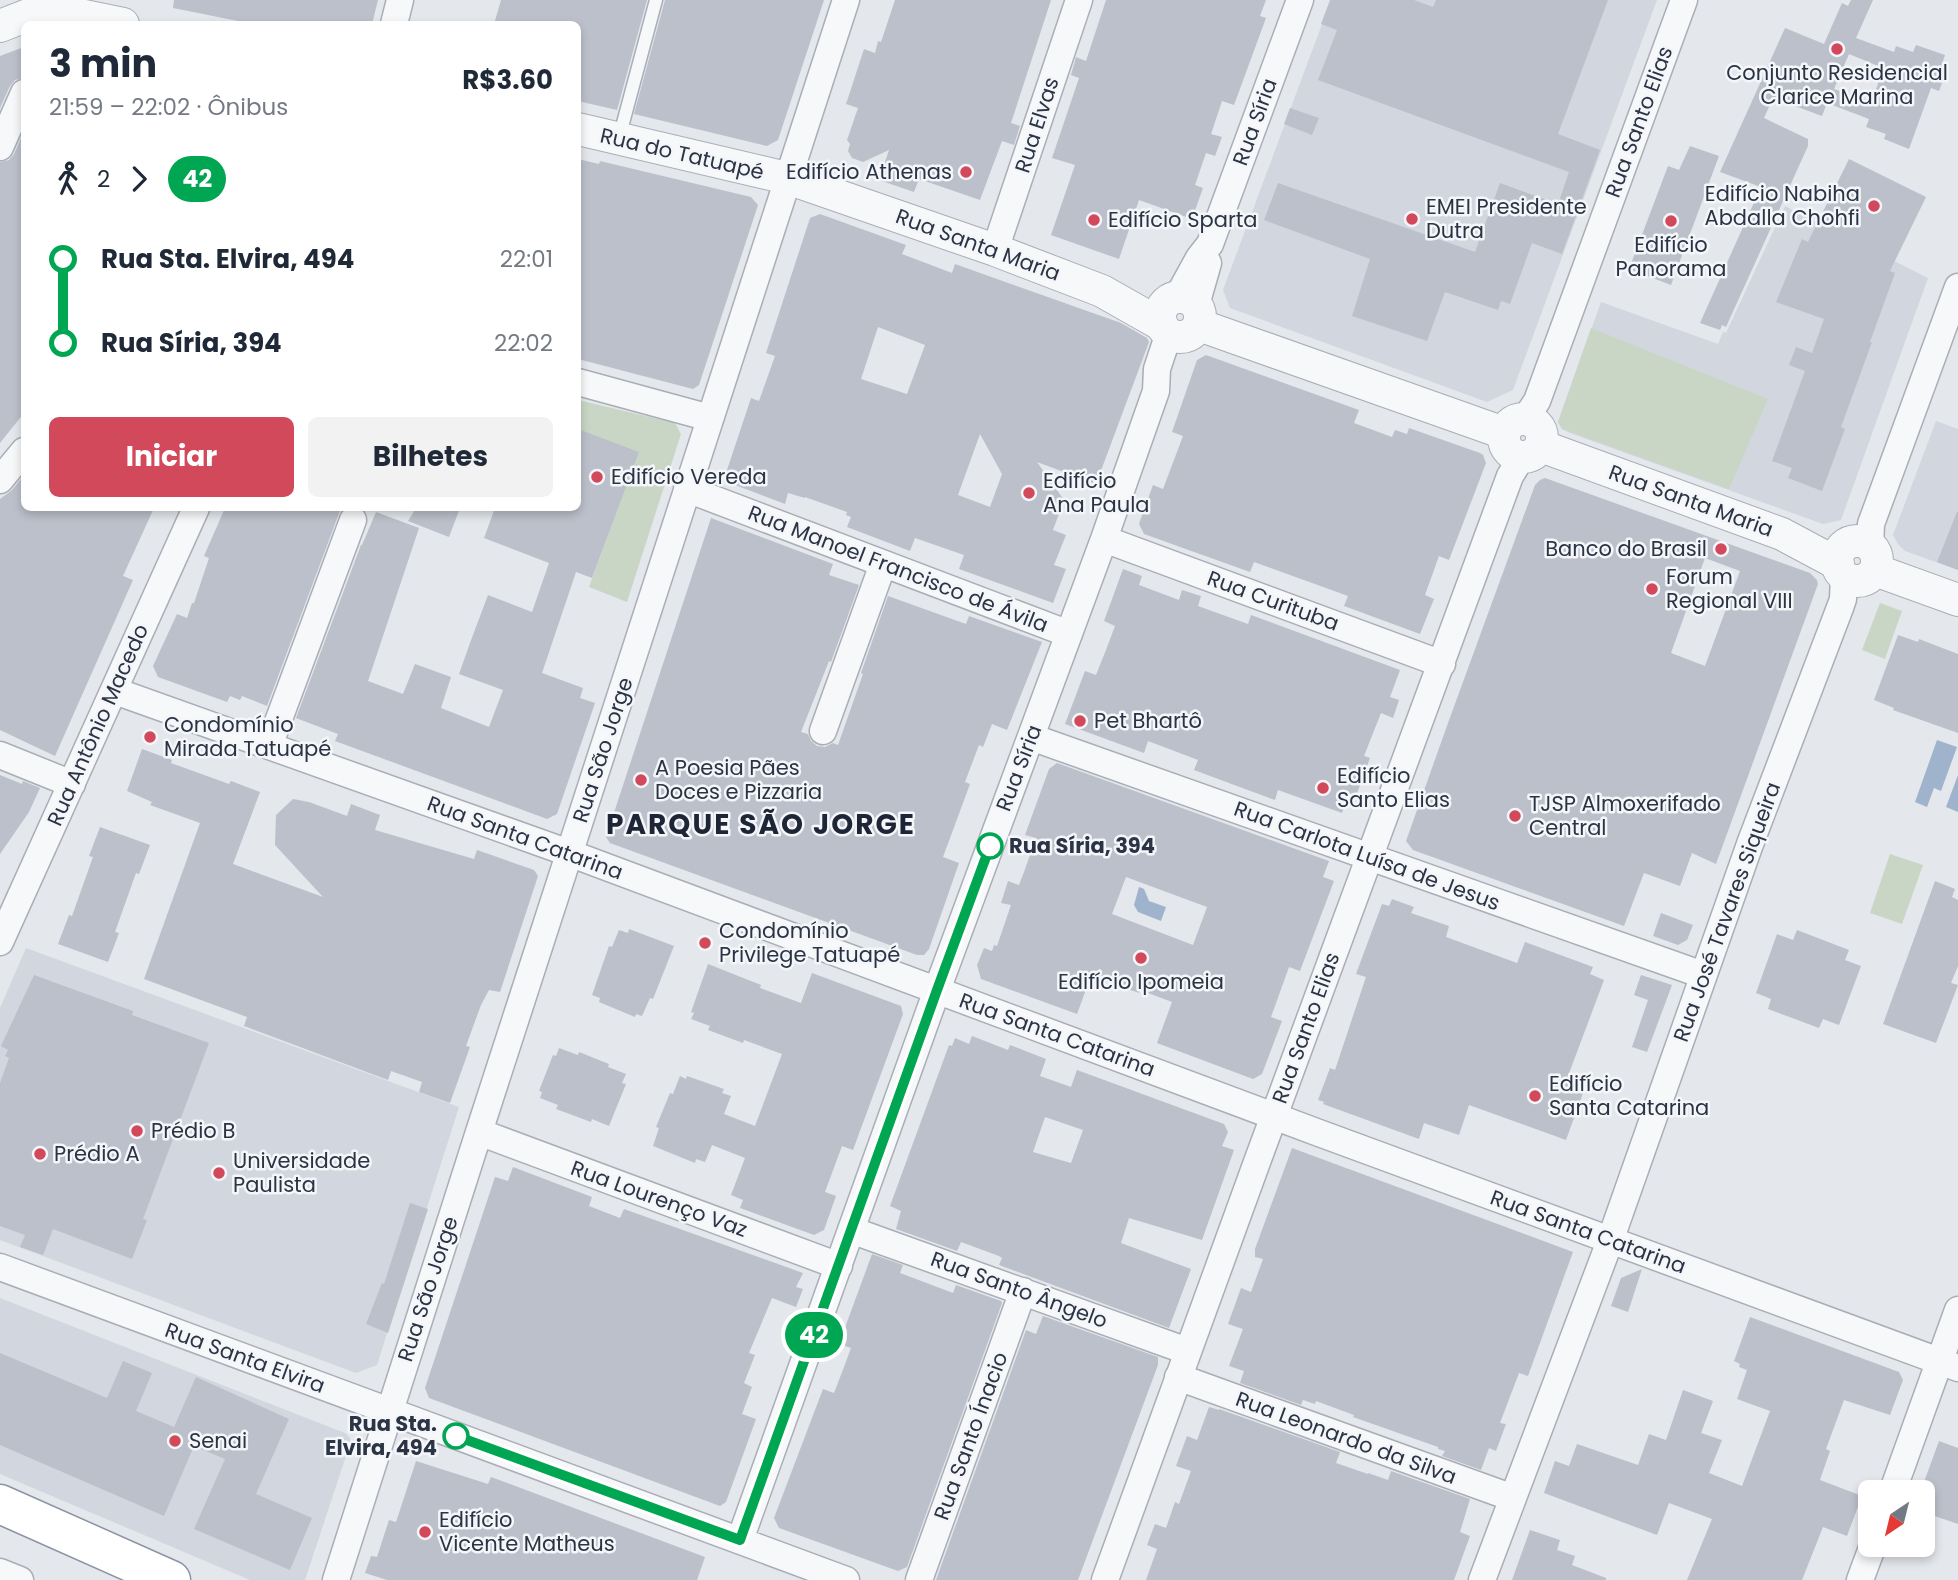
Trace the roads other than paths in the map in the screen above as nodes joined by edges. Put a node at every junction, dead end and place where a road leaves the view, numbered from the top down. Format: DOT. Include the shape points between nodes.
graph roads {
  1 [pos="400,0"];
  2 [pos="656,0"];
  3 [pos="846,0"];
  4 [pos="1079,0"];
  5 [pos="1300,0"];
  6 [pos="1684,0"];
  7 [pos="46,11"];
  8 [pos="105,21"];
  9 [pos="395,21"];
  10 [pos="0,26"];
  11 [pos="21,100"];
  12 [pos="581,130"];
  13 [pos="619,139"];
  14 [pos="0,147"];
  15 [pos="787,178"];
  16 [pos="995,250"];
  17 [pos="1958,287"];
  18 [pos="1181,320"];
  19 [pos="581,383"];
  20 [pos="710,418"];
  21 [pos="1524,439"];
  22 [pos="21,455"];
  23 [pos="1,478"];
  24 [pos="687,489"];
  25 [pos="195,511"];
  26 [pos="353,520"];
  27 [pos="1104,539"];
  28 [pos="1857,563"];
  29 [pos="883,564"];
  30 [pos="1958,600"];
  31 [pos="1069,634"];
  32 [pos="1442,664"];
  33 [pos="114,691"];
  34 [pos="823,731"];
  35 [pos="1031,737"];
  36 [pos="269,746"];
  37 [pos="0,755"];
  38 [pos="72,784"];
  39 [pos="569,853"];
  40 [pos="1370,858"];
  41 [pos="0,942"];
  42 [pos="1703,975"];
  43 [pos="937,990"];
  44 [pos="1273,1116"];
  45 [pos="479,1132"];
  46 [pos="851,1230"];
  47 [pos="1610,1241"];
  48 [pos="0,1266"];
  49 [pos="839,1266"];
  50 [pos="1023,1291"];
  51 [pos="1958,1310"];
  52 [pos="1187,1350"];
  53 [pos="1949,1365"];
  54 [pos="1178,1377"];
  55 [pos="388,1412"];
  56 [pos="1898,1480"];
  57 [pos="1513,1498"];
  58 [pos="0,1504"];
  59 [pos="740,1540"];
  60 [pos="1868,1558"];
  61 [pos="0,1572"];
  62 [pos="20,1580"];
  63 [pos="171,1580"];
  64 [pos="336,1580"];
  65 [pos="846,1580"];
  66 [pos="919,1580"];
  67 [pos="1105,1580"];
  68 [pos="1482,1580"];
  69 [pos="1860,1580"];
  1 -- 9 [label="street"];
  2 -- 13 [label="lane"];
  3 -- 15 [label="street, Rua São Jorge"];
  4 -- 16 [label="street, Rua Elvas"];
  5 -- 18 [label="street, Rua Síria" via="1210,244 1209,260"];
  6 -- 21 [label="street, Rua Santo Elias"];
  7 -- 8 [label="street"];
  7 -- 10 [label="street"];
  11 -- 14 [label="street"];
  12 -- 13 [label="street, Rua do Tatuapé"];
  13 -- 15 [label="street, Rua do Tatuapé"];
  15 -- 16 [label="street, Rua Santa Maria"];
  15 -- 20 [label="street, Rua São Jorge"];
  16 -- 18 [label="street, Rua Santa Maria"];
  17 -- 28 [label="street, Rua José Tavares Siqueira"];
  18 -- 21 [label="street, Rua Santa Maria"];
  18 -- 27 [label="street, Rua Síria" via="1169,375 1156,391"];
  19 -- 20 [label="street"];
  20 -- 24 [label="street, Rua São Jorge"];
  21 -- 28 [label="street, Rua Santa Maria"];
  21 -- 32 [label="street, Rua Santo Elias"];
  22 -- 23 [label="street"];
  24 -- 29 [label="street, Rua Manoel Francisco de Ávila"];
  24 -- 39 [label="street, Rua São Jorge"];
  25 -- 33 [label="street, Rua Antônio Macedo"];
  26 -- 36 [label="street"];
  27 -- 31 [label="street, Rua Síria"];
  27 -- 32 [label="street, Rua Curituba"];
  28 -- 30 [label="street, Rua Santa Maria"];
  28 -- 42 [label="street, Rua José Tavares Siqueira"];
  29 -- 31 [label="street, Rua Manoel Francisco de Ávila"];
  29 -- 34 [label="street"];
  31 -- 35 [label="street, Rua Síria"];
  32 -- 40 [label="street, Rua Santo Elias"];
  33 -- 36 [label="street, Rua Santa Catarina"];
  33 -- 38 [label="street, Rua Antônio Macedo"];
  35 -- 40 [label="street, Rua Carlota Luísa de Jesus"];
  35 -- 43 [label="street, Rua Síria"];
  36 -- 39 [label="street, Rua Santa Catarina"];
  37 -- 38 [label="street"];
  38 -- 41 [label="street, Rua Antônio Macedo"];
  39 -- 43 [label="street, Rua Santa Catarina"];
  39 -- 45 [label="street, Rua São Jorge"];
  40 -- 42 [label="street, Rua Carlota Luísa de Jesus"];
  40 -- 44 [label="street, Rua Santo Elias"];
  42 -- 47 [label="street, Rua José Tavares Siqueira"];
  43 -- 44 [label="street, Rua Santa Catarina"];
  43 -- 46 [label="street, Rua Síria"];
  44 -- 47 [label="street, Rua Santa Catarina"];
  44 -- 52 [label="street, Rua Santo Elias"];
  45 -- 49 [label="street, Rua Lourenço Vaz"];
  45 -- 55 [label="street, Rua São Jorge"];
  46 -- 49 [label="street, Rua Síria"];
  46 -- 50 [label="street, Rua Santo Ângelo"];
  47 -- 53 [label="street, Rua Santa Catarina"];
  47 -- 57 [label="street, Rua José Tavares Siqueira"];
  48 -- 55 [label="street, Rua Santa Elvira"];
  49 -- 59 [label="street, Rua Síria"];
  50 -- 52 [label="street, Rua Santo Ângelo"];
  50 -- 66 [label="street, Rua Santo Ínacio"];
  51 -- 53 [label="street"];
  52 -- 54 [label="street, Rua Santo Elias"];
  53 -- 56 [label="street"];
  54 -- 57 [label="street, Rua Leonardo da Silva"];
  54 -- 67 [label="street, Rua Santo Elias"];
  55 -- 59 [label="street, Rua Santa Elvira"];
  55 -- 64 [label="street, Rua São Jorge"];
  57 -- 68 [label="street, Rua José Tavares Siqueira"];
  58 -- 63 [label="highway"];
  59 -- 65 [label="street, Rua Santa Elvira"];
  60 -- 69 [label="street"];
  61 -- 62 [label="street"];
}
